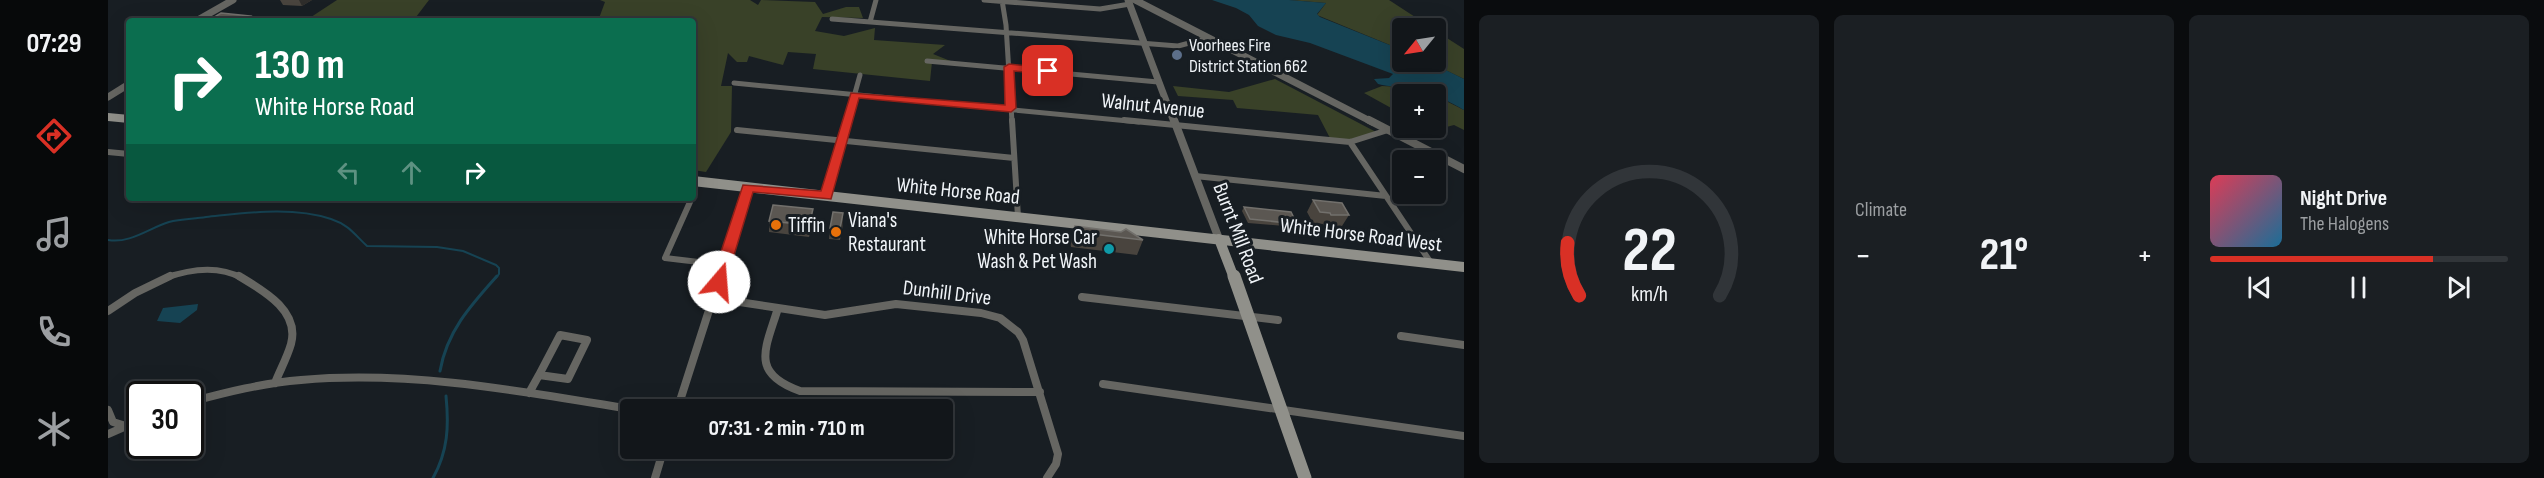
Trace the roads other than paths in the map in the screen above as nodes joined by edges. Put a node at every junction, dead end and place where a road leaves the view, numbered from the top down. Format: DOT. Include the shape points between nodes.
graph roads {
  1 [pos="233,0"];
  2 [pos="876,0"];
  3 [pos="984,0"];
  4 [pos="1002,1"];
  5 [pos="1131,1"];
  6 [pos="201,18"];
  7 [pos="832,18"];
  8 [pos="870,21"];
  9 [pos="1007,33"];
  10 [pos="1208,38"];
  11 [pos="1144,44"];
  12 [pos="927,61"];
  13 [pos="1009,67"];
  14 [pos="860,75"];
  15 [pos="1158,82"];
  16 [pos="734,83"];
  17 [pos="126,86"];
  18 [pos="855,95"];
  19 [pos="108,97"];
  20 [pos="1011,108"];
  21 [pos="108,117"];
  22 [pos="126,119"];
  23 [pos="1173,124"];
  24 [pos="737,130"];
  25 [pos="1388,130"];
  26 [pos="842,140"];
  27 [pos="1350,142"];
  28 [pos="108,152"];
  29 [pos="126,154"];
  30 [pos="1014,158"];
  31 [pos="1464,169"];
  32 [pos="1195,176"];
  33 [pos="696,182"];
  34 [pos="748,188"];
  35 [pos="826,196"];
  36 [pos="1386,196"];
  37 [pos="690,201"];
  38 [pos="1018,217"];
  39 [pos="1218,239"];
  40 [pos="1431,263"];
  41 [pos="724,265"];
  42 [pos="1464,267"];
  43 [pos="1082,297"];
  44 [pos="713,298"];
  45 [pos="778,308"];
  46 [pos="108,311"];
  47 [pos="1249,315"];
  48 [pos="1278,320"];
  49 [pos="1401,336"];
  50 [pos="1464,345"];
  51 [pos="538,375"];
  52 [pos="275,383"];
  53 [pos="1103,384"];
  54 [pos="1040,392"];
  55 [pos="529,393"];
  56 [pos="204,399"];
  57 [pos="681,399"];
  58 [pos="620,407"];
  59 [pos="108,410"];
  60 [pos="1282,411"];
  61 [pos="126,426"];
  62 [pos="108,434"];
  63 [pos="1464,436"];
  64 [pos="661,459"];
  65 [pos="655,478"];
  66 [pos="1047,478"];
  67 [pos="1305,478"];
  1 -- 6 [label="street"];
  2 -- 8 [label="street"];
  3 -- 4 [label="street"];
  4 -- 5 [label="street" via="1100,9"];
  4 -- 9 [label="street"];
  5 -- 10 [label="street"];
  5 -- 11 [label="street, Burnt Mill Road"];
  7 -- 8 [label="street"];
  8 -- 9 [label="street"];
  9 -- 11 [label="street"];
  9 -- 13 [label="street"];
  10 -- 11 [label="street" via="1178,46"];
  10 -- 25 [label="street"];
  11 -- 15 [label="street, Burnt Mill Road"];
  12 -- 13 [label="street"];
  13 -- 15 [label="street"];
  13 -- 20 [label="street"];
  14 -- 18 [label="street"];
  15 -- 23 [label="street, Burnt Mill Road"];
  16 -- 18 [label="street, Walnut Avenue"];
  17 -- 19 [label="street"];
  18 -- 20 [label="street, Walnut Avenue"];
  18 -- 26 [label="street"];
  20 -- 23 [label="street, Walnut Avenue"];
  20 -- 30 [label="street"];
  21 -- 22 [label="main road"];
  23 -- 27 [label="street, Walnut Avenue"];
  23 -- 32 [label="street, Burnt Mill Road"];
  24 -- 26 [label="street"];
  25 -- 27 [label="street, Walnut Avenue"];
  25 -- 31 [label="street"];
  26 -- 30 [label="street"];
  26 -- 35 [label="street"];
  27 -- 36 [label="street"];
  28 -- 29 [label="street"];
  30 -- 38 [label="street"];
  32 -- 36 [label="street"];
  32 -- 39 [label="street, Burnt Mill Road"];
  33 -- 34 [label="main road, White Horse Road"];
  34 -- 35 [label="main road, White Horse Road"];
  34 -- 41 [label="street"];
  35 -- 38 [label="main road, White Horse Road"];
  36 -- 40 [label="street"];
  37 -- 41 [label="street" via="665,258"];
  38 -- 39 [label="main road, White Horse Road"];
  39 -- 40 [label="main road, White Horse Road West"];
  39 -- 47 [label="main road, Burnt Mill Road"];
  40 -- 42 [label="main road, White Horse Road West"];
  41 -- 44 [label="street"];
  43 -- 47 [label="street"];
  44 -- 45 [label="street, Dunhill Drive"];
  44 -- 57 [label="street"];
  45 -- 54 [label="street, Dunhill Drive" via="832,315 896,304 1000,318 1023,340"];
  45 -- 54 [label="street" via="765,361 771,375 793,389"];
  46 -- 52 [label="street" via="138,289 175,275 210,270 235,274 281,304 292,322 291,343"];
  47 -- 48 [label="street"];
  47 -- 60 [label="main road, Burnt Mill Road"];
  49 -- 50 [label="street"];
  51 -- 51 [label="street" via="560,335 587,340 568,379"];
  51 -- 55 [label="street"];
  52 -- 55 [label="street" via="323,377 397,376"];
  52 -- 56 [label="street"];
  53 -- 60 [label="street"];
  54 -- 66 [label="street, Dunhill Drive" via="1058,454"];
  55 -- 58 [label="street"];
  59 -- 61 [label="street" via="113,422"];
  60 -- 63 [label="street"];
  60 -- 67 [label="main road, Burnt Mill Road"];
  61 -- 62 [label="street"];
  64 -- 65 [label="street"];
}
